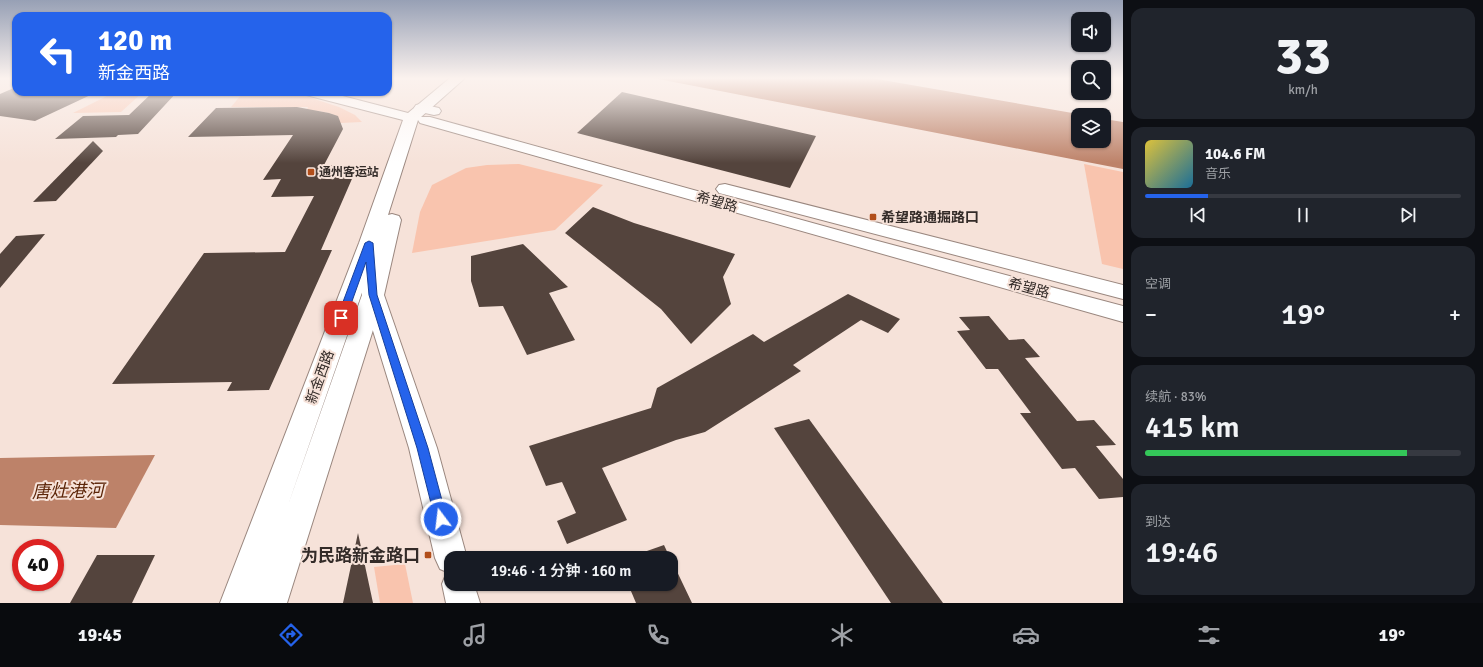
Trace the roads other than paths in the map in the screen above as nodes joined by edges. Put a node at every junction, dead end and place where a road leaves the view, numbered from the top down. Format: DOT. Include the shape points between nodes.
graph roads {
  1 [pos="383,106"];
  2 [pos="400,106"];
  3 [pos="433,106"];
  4 [pos="423,114"];
  5 [pos="369,243"];
  6 [pos="1123,292"];
  7 [pos="373,295"];
  8 [pos="1123,314"];
  9 [pos="449,551"];
  10 [pos="460,591"];
  11 [pos="236,603"];
  12 [pos="270,603"];
  13 [pos="463,603"];
  1 -- 4 [label="main road, 希望路"];
  2 -- 4 [label="main road, 希望路"];
  3 -- 4 [label="main road"];
  4 -- 5 [label="main road, 新金西路"];
  4 -- 6 [label="main road, 希望路" via="502,131"];
  4 -- 7 [label="main road, 新金西路" via="384,243"];
  4 -- 8 [label="main road, 希望路" via="859,242"];
  5 -- 7 [label="main road"];
  5 -- 11 [label="main road, 新金西路"];
  7 -- 9 [label="main road" via="423,448"];
  7 -- 12 [label="main road, 新金西路"];
  10 -- 13 [label="main road"];
}
